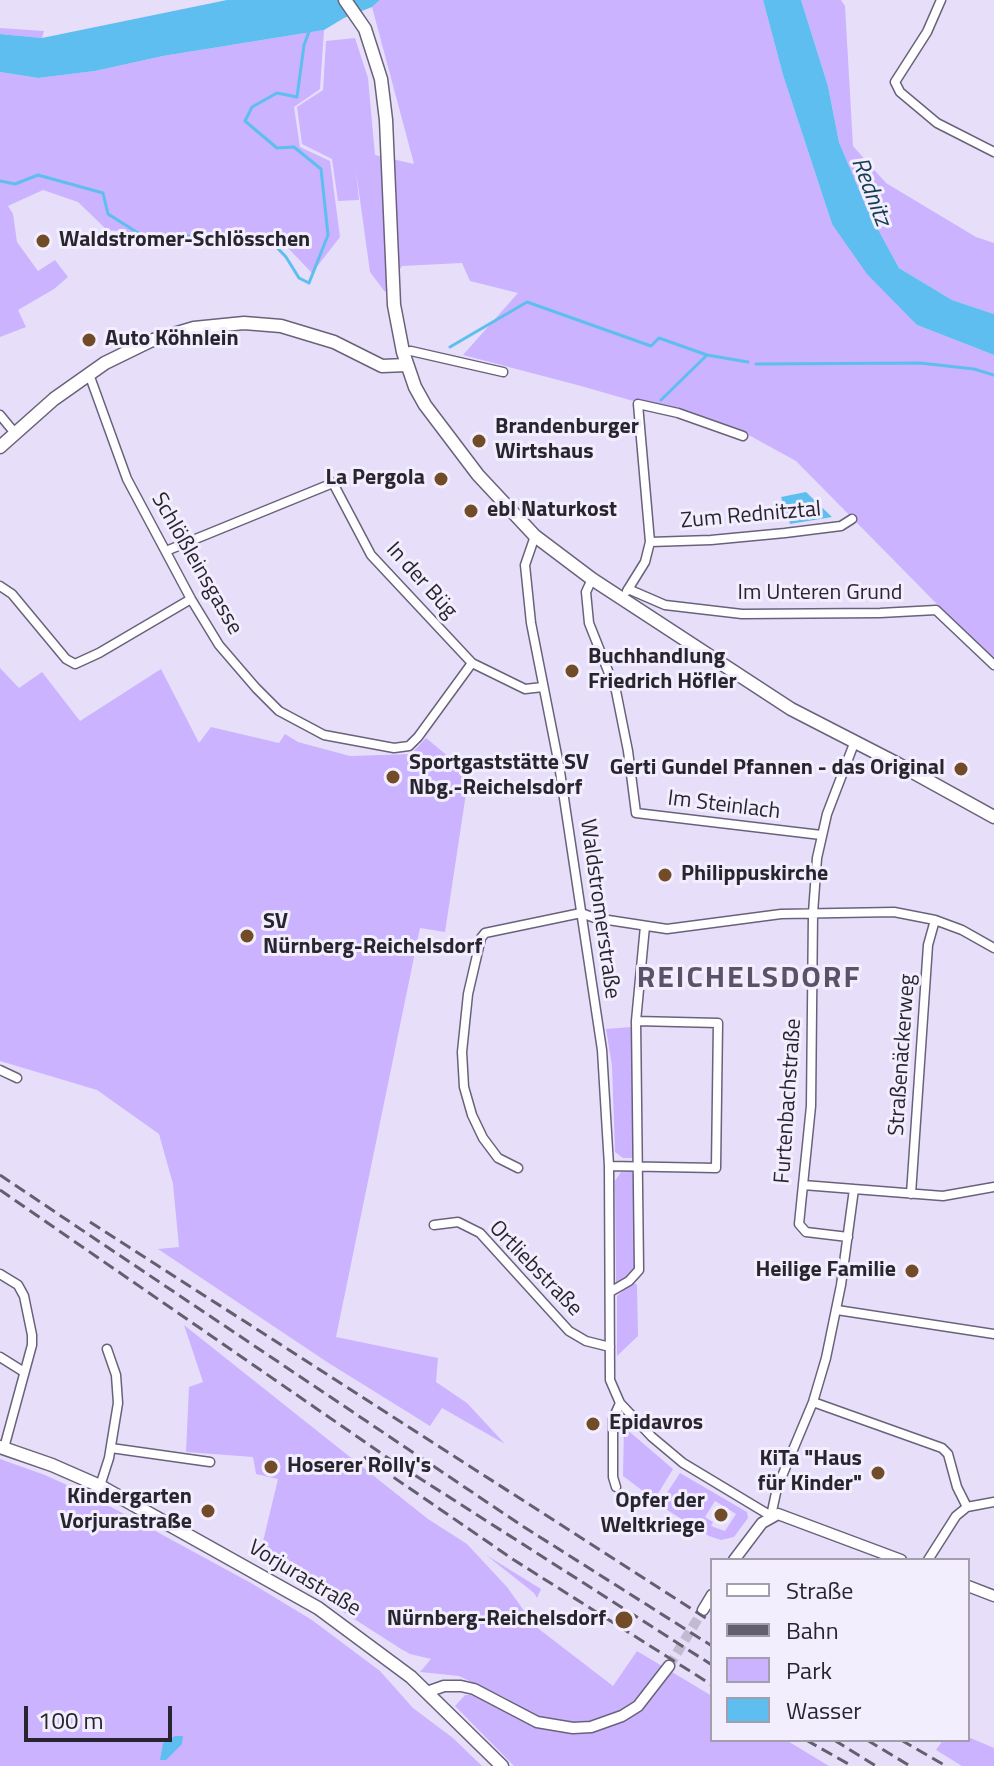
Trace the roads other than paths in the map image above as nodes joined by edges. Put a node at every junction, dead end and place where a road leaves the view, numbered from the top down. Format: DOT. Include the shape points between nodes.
graph roads {
  1 [pos="345,0"];
  2 [pos="941,0"];
  3 [pos="994,152"];
  4 [pos="403,352"];
  5 [pos="407,365"];
  6 [pos="503,372"];
  7 [pos="89,374"];
  8 [pos="0,415"];
  9 [pos="14,432"];
  10 [pos="743,436"];
  11 [pos="0,447"];
  12 [pos="852,519"];
  13 [pos="535,536"];
  14 [pos="650,542"];
  15 [pos="166,551"];
  16 [pos="592,579"];
  17 [pos="0,586"];
  18 [pos="625,594"];
  19 [pos="191,599"];
  20 [pos="472,663"];
  21 [pos="994,665"];
  22 [pos="543,687"];
  23 [pos="855,741"];
  24 [pos="994,817"];
  25 [pos="821,835"];
  26 [pos="581,913"];
  27 [pos="813,913"];
  28 [pos="935,920"];
  29 [pos="645,926"];
  30 [pos="994,948"];
  31 [pos="636,1021"];
  32 [pos="0,1070"];
  33 [pos="17,1078"];
  34 [pos="609,1166"];
  35 [pos="638,1166"];
  36 [pos="518,1168"];
  37 [pos="803,1185"];
  38 [pos="994,1187"];
  39 [pos="854,1189"];
  40 [pos="911,1194"];
  41 [pos="434,1225"];
  42 [pos="848,1237"];
  43 [pos="0,1274"];
  44 [pos="610,1292"];
  45 [pos="837,1310"];
  46 [pos="994,1334"];
  47 [pos="610,1347"];
  48 [pos="107,1349"];
  49 [pos="0,1357"];
  50 [pos="24,1372"];
  51 [pos="813,1402"];
  52 [pos="620,1403"];
  53 [pos="2,1448"];
  54 [pos="111,1448"];
  55 [pos="210,1462"];
  56 [pos="100,1486"];
  57 [pos="616,1487"];
  58 [pos="994,1502"];
  59 [pos="967,1507"];
  60 [pos="771,1516"];
  61 [pos="736,1558"];
  62 [pos="896,1558"];
  63 [pos="929,1558"];
  64 [pos="970,1587"];
  65 [pos="994,1596"];
  66 [pos="710,1598"];
  67 [pos="703,1610"];
  68 [pos="669,1666"];
  69 [pos="427,1692"];
  70 [pos="502,1766"];
  1 -- 4 [label="main road" via="365,29 384,94 393,297"];
  2 -- 3 [label="street" via="895,82 937,123"];
  4 -- 5 [label="main road"];
  4 -- 6 [label="street"];
  5 -- 7 [label="main road" via="382,366 334,342 281,326 244,323 194,328 150,341"];
  5 -- 13 [label="main road" via="433,418"];
  7 -- 9 [label="main road"];
  7 -- 15 [label="street, Schlößleinsgasse" via="127,479"];
  8 -- 9 [label="street"];
  9 -- 11 [label="main road"];
  10 -- 14 [label="street" via="638,404"];
  12 -- 14 [label="street, Zum Rednitztal" via="841,526 785,533"];
  13 -- 16 [label="main road"];
  13 -- 22 [label="street, Waldstromerstraße" via="525,565"];
  14 -- 18 [label="street" via="645,562"];
  15 -- 19 [label="street, Schlößleinsgasse"];
  15 -- 20 [label="street, In der Büg" via="333,483 371,555"];
  16 -- 18 [label="main road"];
  16 -- 25 [label="street, Im Steinlach" via="586,592 589,623 616,691 636,813"];
  17 -- 19 [label="street" via="75,664"];
  18 -- 21 [label="street, Im Unteren Grund" via="665,605 742,614 936,610"];
  18 -- 23 [label="main road" via="791,709"];
  19 -- 20 [label="street, Schlößleinsgasse" via="219,645 279,711 324,735 351,742 409,746"];
  20 -- 22 [label="street, In der Büg" via="525,689"];
  22 -- 26 [label="street, Waldstromerstraße"];
  23 -- 24 [label="main road"];
  23 -- 25 [label="street, Furtenbachstraße"];
  25 -- 27 [label="street, Furtenbachstraße"];
  26 -- 29 [label="street"];
  26 -- 34 [label="street, Waldstromerstraße" via="602,1050"];
  26 -- 36 [label="street" via="493,930 481,938 468,994 464,1087 483,1138 498,1158"];
  27 -- 28 [label="street" via="894,912"];
  27 -- 29 [label="street" via="667,929"];
  27 -- 37 [label="street, Furtenbachstraße" via="812,1076"];
  28 -- 30 [label="street"];
  28 -- 40 [label="street, Straßenäckerweg" via="928,945"];
  29 -- 31 [label="street, Waldstromerstraße"];
  31 -- 35 [label="street, Waldstromerstraße"];
  31 -- 35 [label="street" via="718,1023 716,1168"];
  32 -- 33 [label="street"];
  34 -- 35 [label="street"];
  34 -- 44 [label="street, Waldstromerstraße"];
  35 -- 44 [label="street, Waldstromerstraße" via="639,1270"];
  37 -- 39 [label="street"];
  37 -- 42 [label="street, Furtenbachstraße" via="799,1224 806,1232"];
  38 -- 40 [label="street" via="943,1196"];
  39 -- 40 [label="street"];
  39 -- 42 [label="street"];
  41 -- 47 [label="street, Ortliebstraße" via="458,1222 480,1233 569,1331"];
  42 -- 45 [label="street"];
  43 -- 50 [label="street" via="18,1285 24,1296 32,1335"];
  44 -- 47 [label="street, Waldstromerstraße"];
  45 -- 46 [label="street"];
  45 -- 51 [label="street"];
  47 -- 52 [label="street, Waldstromerstraße" via="610,1380"];
  48 -- 54 [label="street" via="118,1390"];
  49 -- 50 [label="street"];
  50 -- 53 [label="street"];
  51 -- 59 [label="street" via="942,1448"];
  51 -- 60 [label="street" via="777,1488"];
  52 -- 57 [label="street, Waldstromerstraße" via="613,1419"];
  52 -- 60 [label="street, Waldstromerstraße" via="683,1463"];
  53 -- 56 [label="main road, Vorjurastraße"];
  54 -- 55 [label="street"];
  54 -- 56 [label="street"];
  56 -- 69 [label="main road, Vorjurastraße" via="318,1608"];
  58 -- 59 [label="street"];
  59 -- 63 [label="street"];
  60 -- 61 [label="street"];
  60 -- 62 [label="street" via="785,1515"];
  64 -- 65 [label="street"];
  66 -- 67 [label="street"];
  68 -- 69 [label="street" via="638,1706 591,1727 537,1722 461,1686"];
  69 -- 70 [label="main road, Vorjurastraße"];
}
